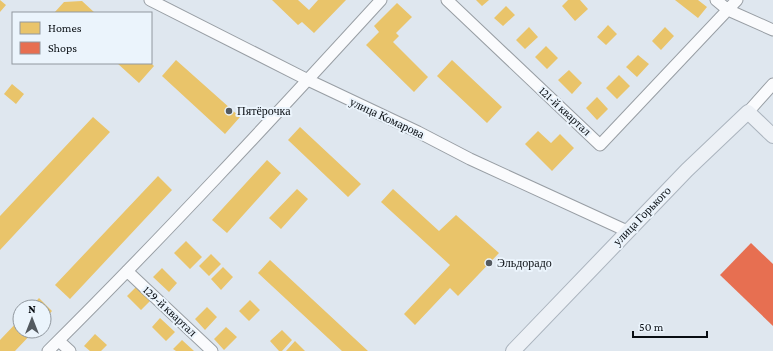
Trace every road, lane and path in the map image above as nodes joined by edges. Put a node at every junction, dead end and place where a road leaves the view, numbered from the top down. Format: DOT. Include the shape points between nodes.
graph roads {
  1 [pos="150,0"];
  2 [pos="381,0"];
  3 [pos="447,0"];
  4 [pos="716,0"];
  5 [pos="737,0"];
  6 [pos="728,10"];
  7 [pos="773,30"];
  8 [pos="308,80"];
  9 [pos="773,84"];
  10 [pos="748,112"];
  11 [pos="773,136"];
  12 [pos="627,231"];
  13 [pos="127,271"];
  14 [pos="59,340"];
  15 [pos="48,351"];
  16 [pos="70,351"];
  17 [pos="212,351"];
  18 [pos="513,351"];
  1 -- 8 [label="street, улица Комарова"];
  2 -- 8 [label="street"];
  3 -- 6 [label="street, 121-й квартал" via="600,145"];
  4 -- 6 [label="street"];
  5 -- 6 [label="street, 121-й квартал"];
  6 -- 7 [label="street"];
  8 -- 12 [label="street, улица Комарова" via="470,159"];
  8 -- 13 [label="street"];
  9 -- 10 [label="street, улица Горького"];
  10 -- 11 [label="main road"];
  10 -- 12 [label="main road, улица Горького"];
  12 -- 18 [label="main road, улица Горького"];
  13 -- 14 [label="street"];
  13 -- 17 [label="street, 129-й квартал"];
  14 -- 15 [label="street"];
  14 -- 16 [label="street"];
}
